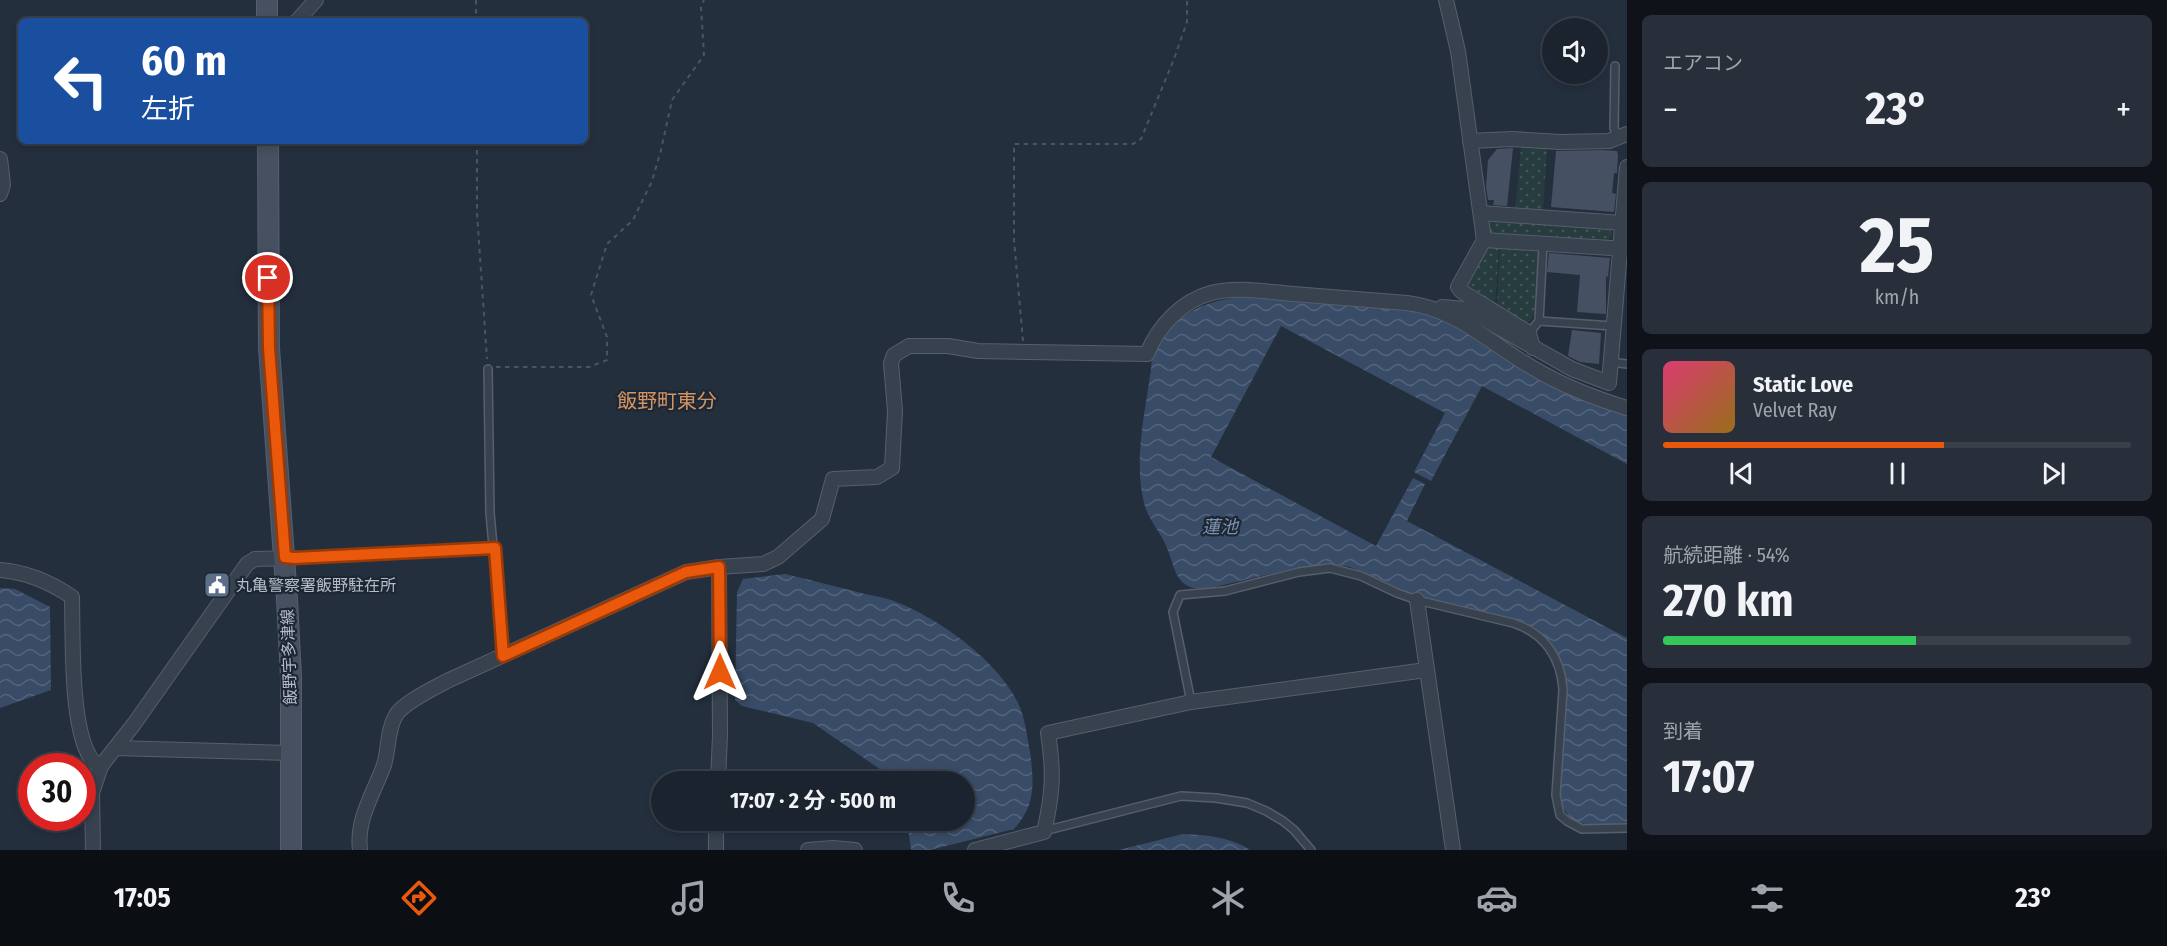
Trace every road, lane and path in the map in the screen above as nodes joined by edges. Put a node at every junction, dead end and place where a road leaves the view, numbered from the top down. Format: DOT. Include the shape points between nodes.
graph roads {
  1 [pos="267,0"];
  2 [pos="316,0"];
  3 [pos="476,0"];
  4 [pos="704,0"];
  5 [pos="1187,0"];
  6 [pos="1446,0"];
  7 [pos="267,18"];
  8 [pos="300,18"];
  9 [pos="476,18"];
  10 [pos="1615,66"];
  11 [pos="1622,136"];
  12 [pos="1470,141"];
  13 [pos="268,144"];
  14 [pos="477,144"];
  15 [pos="0,159"];
  16 [pos="1627,167"];
  17 [pos="0,194"];
  18 [pos="1481,213"];
  19 [pos="1622,223"];
  20 [pos="1484,240"];
  21 [pos="1544,244"];
  22 [pos="1623,249"];
  23 [pos="1427,305"];
  24 [pos="1539,321"];
  25 [pos="1613,326"];
  26 [pos="1529,333"];
  27 [pos="1533,348"];
  28 [pos="1024,352"];
  29 [pos="1610,362"];
  30 [pos="1627,364"];
  31 [pos="488,369"];
  32 [pos="1627,408"];
  33 [pos="495,548"];
  34 [pos="290,558"];
  35 [pos="719,567"];
  36 [pos="0,570"];
  37 [pos="1417,600"];
  38 [pos="503,656"];
  39 [pos="1426,670"];
  40 [pos="1191,702"];
  41 [pos="115,748"];
  42 [pos="290,753"];
  43 [pos="101,766"];
  44 [pos="718,771"];
  45 [pos="1627,828"];
  46 [pos="716,831"];
  47 [pos="1044,832"];
  48 [pos="93,850"];
  49 [pos="291,850"];
  50 [pos="360,850"];
  51 [pos="716,850"];
  52 [pos="808,850"];
  53 [pos="855,850"];
  54 [pos="975,850"];
  55 [pos="1311,850"];
  56 [pos="1454,850"];
  1 -- 7 [label="main road"];
  2 -- 8 [label="street"];
  3 -- 9 [label="path"];
  4 -- 31 [label="path" via="704,55 672,100 652,181 633,220 608,244 591,295 606,337 607,360 589,367"];
  5 -- 28 [label="path" via="1184,31 1140,139 1133,144 1014,144 1014,240"];
  6 -- 12 [label="street" via="1458,51"];
  10 -- 11 [label="lane" via="1614,128"];
  11 -- 12 [label="street" via="1609,141"];
  12 -- 18 [label="street"];
  13 -- 34 [label="main road, 飯野宇多津線" via="269,348"];
  14 -- 31 [label="path" via="477,213"];
  15 -- 17 [label="street"];
  16 -- 19 [label="street"];
  18 -- 19 [label="street"];
  18 -- 20 [label="street"];
  19 -- 22 [label="street"];
  20 -- 21 [label="street"];
  20 -- 26 [label="street" via="1458,287"];
  21 -- 22 [label="street"];
  21 -- 24 [label="lane"];
  22 -- 25 [label="street"];
  23 -- 27 [label="street" via="1466,309"];
  23 -- 28 [label="street" via="1230,290 1197,298 1178,311 1158,332 1147,354"];
  23 -- 32 [label="street" via="1463,322 1561,383"];
  24 -- 25 [label="lane"];
  24 -- 26 [label="lane"];
  25 -- 29 [label="street"];
  26 -- 27 [label="street"];
  27 -- 29 [label="street" via="1609,383"];
  28 -- 35 [label="street" via="909,346 894,355 892,468 877,477 833,479 822,519 778,556 763,564"];
  29 -- 30 [label="lane"];
  31 -- 33 [label="lane" via="490,513"];
  33 -- 34 [label="lane"];
  33 -- 38 [label="lane"];
  34 -- 41 [label="street" via="255,559 247,564"];
  34 -- 42 [label="main road, 飯野宇多津線"];
  35 -- 38 [label="street" via="686,572"];
  35 -- 44 [label="street"];
  36 -- 43 [label="street" via="22,572 72,597 76,702 87,749 91,759"];
  37 -- 39 [label="street"];
  37 -- 40 [label="lane" via="1361,576 1330,568 1311,569 1225,591 1180,595 1173,612"];
  37 -- 45 [label="lane" via="1526,627 1547,644 1562,678 1556,795 1560,815 1582,829"];
  38 -- 50 [label="street" via="447,681 396,713 384,764 369,797"];
  39 -- 40 [label="street"];
  39 -- 56 [label="street"];
  40 -- 47 [label="street" via="1048,733 1053,787"];
  41 -- 42 [label="street"];
  41 -- 43 [label="street"];
  42 -- 49 [label="main road, 飯野宇多津線"];
  43 -- 48 [label="street" via="92,793"];
  46 -- 51 [label="street"];
  47 -- 54 [label="street"];
  47 -- 55 [label="lane" via="1180,796 1216,798 1266,811 1289,826"];
  52 -- 53 [label="street"];
}
